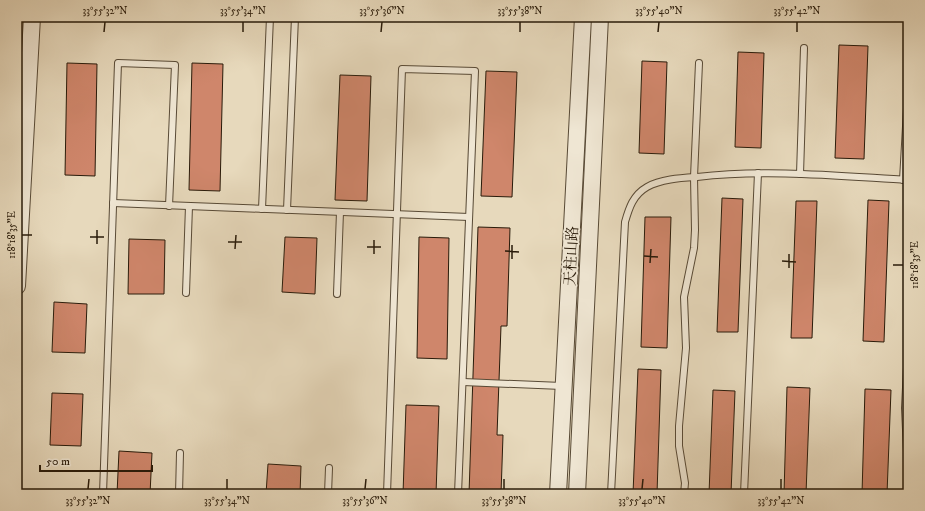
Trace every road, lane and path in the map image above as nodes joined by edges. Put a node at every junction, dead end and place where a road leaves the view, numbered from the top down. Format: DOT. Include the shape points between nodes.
graph roads {
  1 [pos="32,17"];
  2 [pos="270,17"];
  3 [pos="295,17"];
  4 [pos="522,17"];
  5 [pos="585,17"];
  6 [pos="600,17"];
  7 [pos="804,48"];
  8 [pos="699,63"];
  9 [pos="908,91"];
  10 [pos="758,173"];
  11 [pos="800,174"];
  12 [pos="694,177"];
  13 [pos="906,180"];
  14 [pos="113,203"];
  15 [pos="169,206"];
  16 [pos="189,206"];
  17 [pos="262,209"];
  18 [pos="287,210"];
  19 [pos="340,212"];
  20 [pos="396,214"];
  21 [pos="469,217"];
  22 [pos="17,286"];
  23 [pos="186,293"];
  24 [pos="337,294"];
  25 [pos="908,347"];
  26 [pos="463,382"];
  27 [pos="564,386"];
  28 [pos="180,454"];
  29 [pos="329,468"];
  30 [pos="908,473"];
  31 [pos="908,483"];
  32 [pos="103,494"];
  33 [pos="179,494"];
  34 [pos="328,494"];
  35 [pos="387,494"];
  36 [pos="458,494"];
  37 [pos="558,494"];
  38 [pos="577,494"];
  39 [pos="611,494"];
  40 [pos="684,494"];
  41 [pos="744,494"];
  42 [pos="907,494"];
  1 -- 22 [label="street"];
  2 -- 17 [label="lane"];
  3 -- 18 [label="lane"];
  4 -- 5 [label="lane"];
  5 -- 27 [label="street, 天柱山路"];
  6 -- 38 [label="street, 天柱山路"];
  7 -- 11 [label="lane"];
  8 -- 12 [label="lane"];
  9 -- 13 [label="lane"];
  10 -- 11 [label="lane"];
  10 -- 12 [label="lane"];
  10 -- 41 [label="lane"];
  11 -- 13 [label="lane"];
  12 -- 39 [label="lane" via="647,187 632,200 628,209 625,222"];
  12 -- 40 [label="lane" via="694,242 684,297 686,348 679,426"];
  14 -- 15 [label="lane"];
  14 -- 15 [label="lane" via="118,63 168,64 175,65"];
  14 -- 32 [label="lane"];
  15 -- 16 [label="lane"];
  16 -- 17 [label="lane"];
  16 -- 23 [label="lane"];
  17 -- 18 [label="lane"];
  18 -- 19 [label="lane"];
  19 -- 20 [label="lane"];
  19 -- 24 [label="lane"];
  20 -- 21 [label="lane"];
  20 -- 21 [label="lane" via="402,69 475,71"];
  20 -- 35 [label="lane"];
  21 -- 26 [label="lane"];
  25 -- 30 [label="lane" via="905,408"];
  26 -- 27 [label="lane"];
  26 -- 36 [label="lane"];
  27 -- 37 [label="street, 天柱山路"];
  28 -- 33 [label="lane"];
  29 -- 34 [label="lane"];
  31 -- 42 [label="lane"];
}
